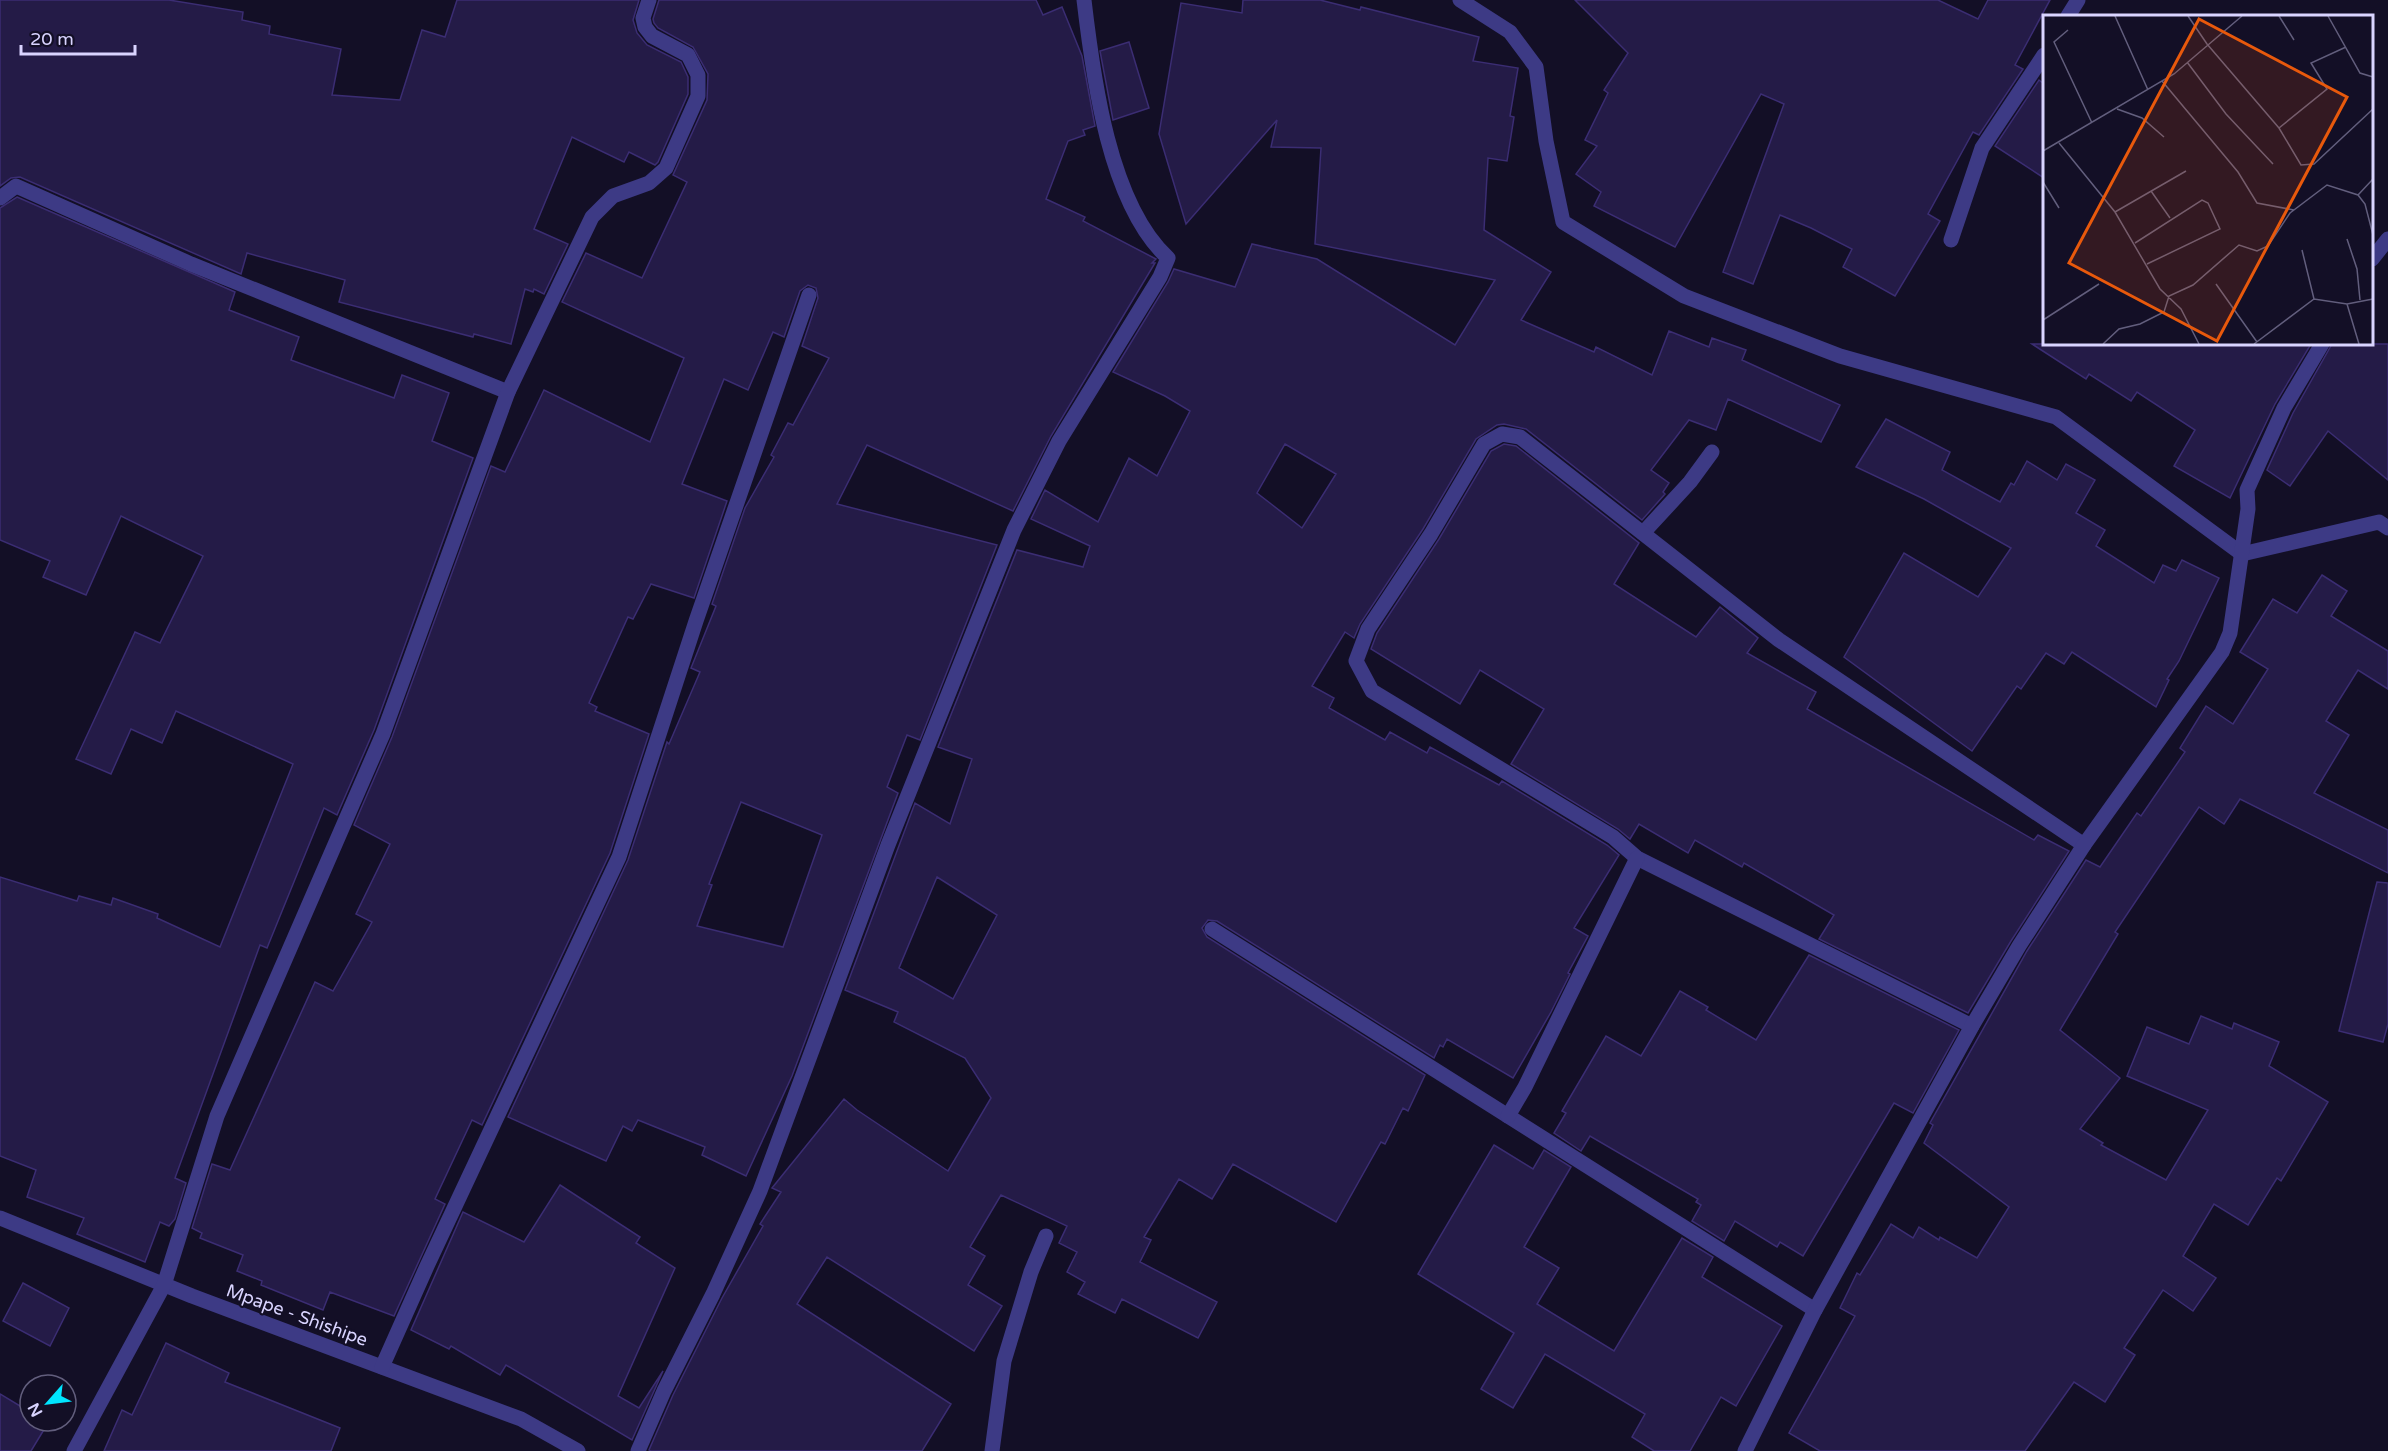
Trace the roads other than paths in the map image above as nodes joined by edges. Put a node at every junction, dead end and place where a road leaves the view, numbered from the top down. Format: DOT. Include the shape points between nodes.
graph roads {
  1 [pos="649,0"];
  2 [pos="1084,0"];
  3 [pos="1460,0"];
  4 [pos="2078,0"];
  5 [pos="2069,15"];
  6 [pos="2043,56"];
  7 [pos="0,198"];
  8 [pos="2388,239"];
  9 [pos="1951,240"];
  10 [pos="2373,258"];
  11 [pos="809,295"];
  12 [pos="2321,345"];
  13 [pos="508,392"];
  14 [pos="1712,452"];
  15 [pos="2388,528"];
  16 [pos="1643,533"];
  17 [pos="2242,554"];
  18 [pos="2084,845"];
  19 [pos="1637,858"];
  20 [pos="1212,929"];
  21 [pos="1972,1026"];
  22 [pos="1508,1116"];
  23 [pos="0,1218"];
  24 [pos="1046,1236"];
  25 [pos="164,1285"];
  26 [pos="1815,1310"];
  27 [pos="382,1367"];
  28 [pos="74,1451"];
  29 [pos="578,1451"];
  30 [pos="638,1451"];
  31 [pos="992,1451"];
  32 [pos="1745,1451"];
  1 -- 13 [label="street" via="643,18 645,27 652,36 688,55 698,75 698,96 666,168 649,183 613,196 592,217"];
  2 -- 30 [label="street" via="1091,62 1110,149 1136,217 1168,258 1059,441 1014,530 880,867 760,1191"];
  3 -- 17 [label="street" via="1510,32 1536,67 1563,222 1684,296 1840,356 2056,417"];
  4 -- 5 [label="street"];
  6 -- 9 [label="street" via="1982,148"];
  7 -- 13 [label="street" via="16,186 191,264"];
  8 -- 10 [label="street"];
  11 -- 27 [label="street" via="619,857"];
  12 -- 17 [label="street" via="2284,408 2247,490"];
  13 -- 25 [label="street" via="383,734 217,1116"];
  14 -- 16 [label="street"];
  15 -- 17 [label="street" via="2379,522"];
  16 -- 18 [label="street" via="1779,640"];
  16 -- 19 [label="street" via="1520,436 1502,434 1484,444 1368,629 1356,661 1372,691 1612,837"];
  17 -- 18 [label="street" via="2230,633 2222,652"];
  18 -- 21 [label="street"];
  19 -- 21 [label="street"];
  19 -- 22 [label="street" via="1526,1087"];
  20 -- 22 [label="street"];
  21 -- 26 [label="street"];
  22 -- 26 [label="street"];
  23 -- 25 [label="street, Mpape - Shishipe"];
  24 -- 31 [label="street" via="1004,1361"];
  25 -- 27 [label="street, Mpape - Shishipe"];
  25 -- 28 [label="street"];
  26 -- 32 [label="street"];
  27 -- 29 [label="street, Mpape - Shishipe" via="521,1419"];
}
